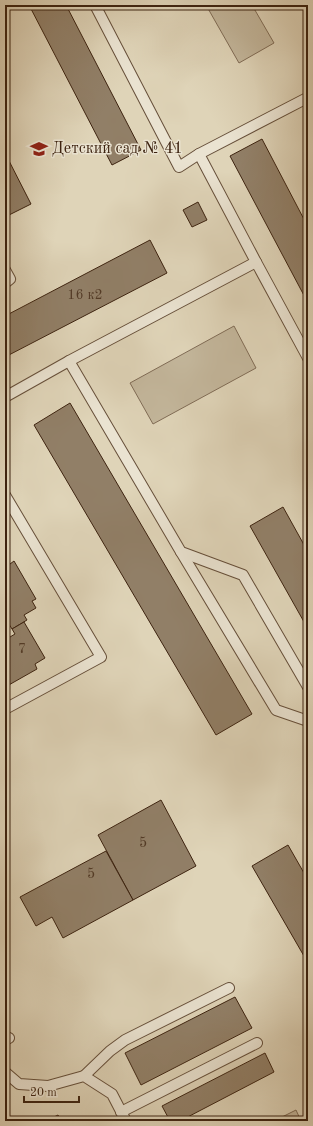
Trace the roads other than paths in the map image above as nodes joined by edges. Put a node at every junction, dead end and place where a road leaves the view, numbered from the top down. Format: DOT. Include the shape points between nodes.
graph roads {
  1 [pos="95,5"];
  2 [pos="308,98"];
  3 [pos="199,154"];
  4 [pos="256,262"];
  5 [pos="5,270"];
  6 [pos="5,283"];
  7 [pos="308,358"];
  8 [pos="69,361"];
  9 [pos="5,397"];
  10 [pos="5,495"];
  11 [pos="181,552"];
  12 [pos="308,687"];
  13 [pos="5,709"];
  14 [pos="308,721"];
  15 [pos="229,988"];
  16 [pos="257,1043"];
  17 [pos="5,1072"];
  18 [pos="84,1076"];
  19 [pos="123,1116"];
  1 -- 3 [label="lane" via="179,167"];
  2 -- 3 [label="lane"];
  3 -- 4 [label="lane"];
  4 -- 7 [label="lane"];
  4 -- 8 [label="lane"];
  5 -- 6 [label="lane" via="10,279"];
  8 -- 9 [label="lane"];
  8 -- 11 [label="lane"];
  10 -- 13 [label="lane" via="101,657"];
  11 -- 12 [label="lane" via="243,574"];
  11 -- 14 [label="lane" via="276,710"];
  15 -- 18 [label="lane" via="126,1040 110,1051"];
  16 -- 19 [label="lane"];
  17 -- 18 [label="lane" via="19,1084 48,1086"];
  18 -- 19 [label="lane" via="112,1094"];
}
